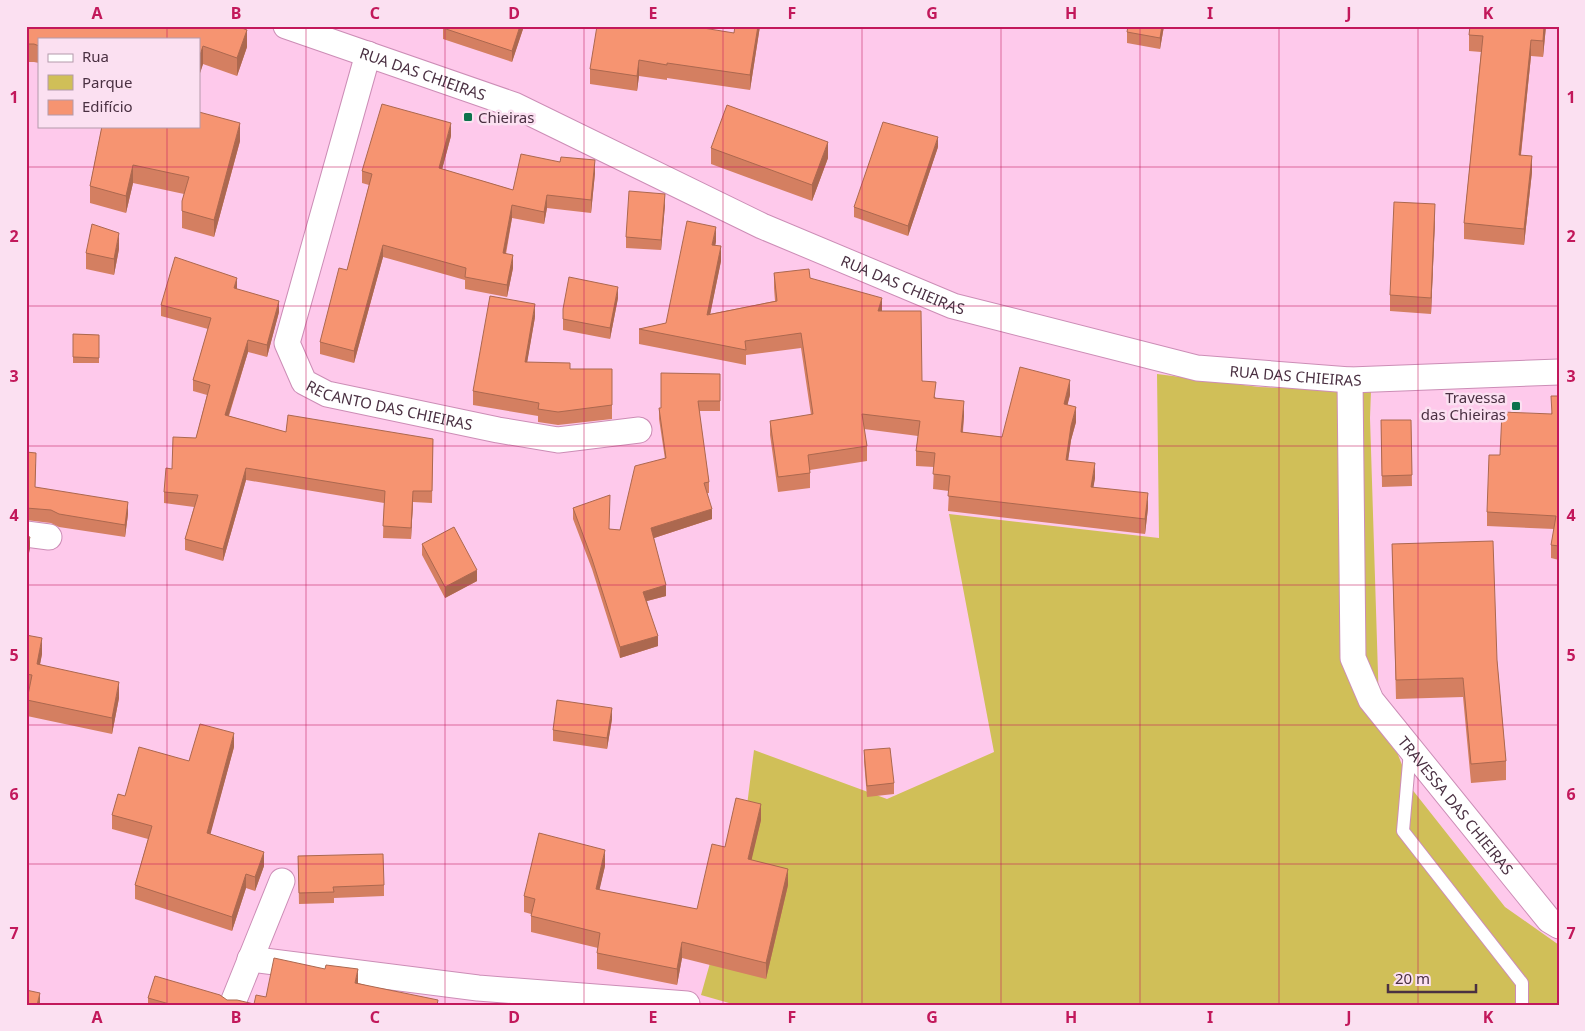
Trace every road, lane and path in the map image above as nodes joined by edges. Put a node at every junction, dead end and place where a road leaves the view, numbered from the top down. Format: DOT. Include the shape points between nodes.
graph roads {
  1 [pos="286,26"];
  2 [pos="368,54"];
  3 [pos="1559,372"];
  4 [pos="1350,380"];
  5 [pos="639,430"];
  6 [pos="1410,748"];
  7 [pos="282,881"];
  8 [pos="1559,926"];
  9 [pos="250,959"];
  10 [pos="687,1004"];
  11 [pos="232,1005"];
  12 [pos="1522,1005"];
  1 -- 2 [label="street, RUA DAS CHIEIRAS"];
  2 -- 4 [label="street, RUA DAS CHIEIRAS" via="514,105 762,226 953,306 1197,368"];
  2 -- 5 [label="street, RECANTO DAS CHIEIRAS" via="287,343 304,382 328,394 558,440"];
  3 -- 4 [label="street, RUA DAS CHIEIRAS"];
  4 -- 6 [label="street, TRAVESSA DAS CHIEIRAS" via="1353,658 1372,700"];
  6 -- 8 [label="street, TRAVESSA DAS CHIEIRAS" via="1549,920"];
  6 -- 12 [label="lane" via="1403,830 1522,983"];
  7 -- 9 [label="street"];
  9 -- 10 [label="street" via="478,988"];
  9 -- 11 [label="street"];
}
